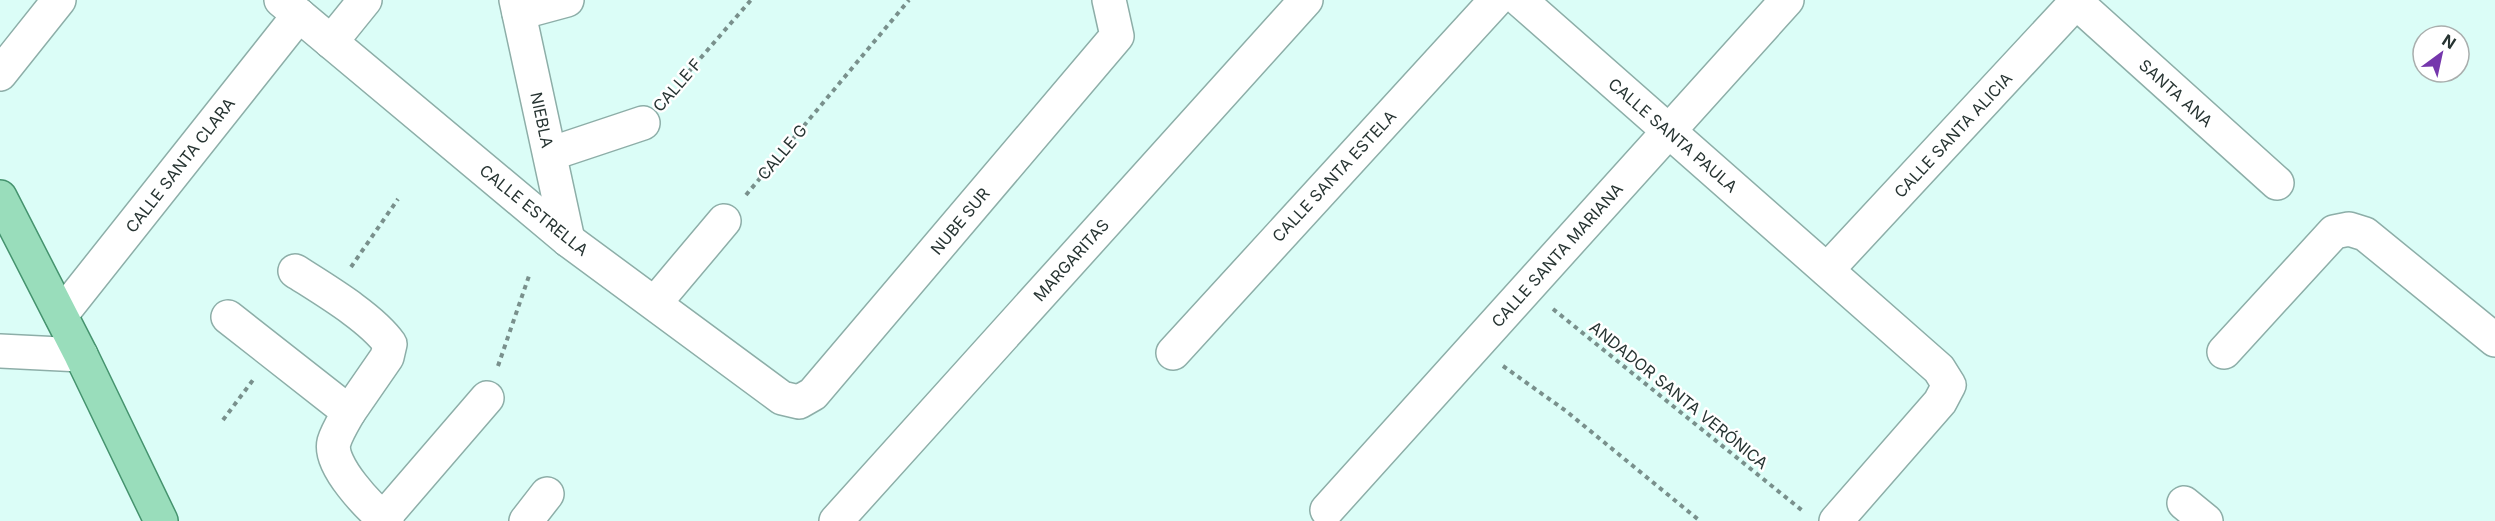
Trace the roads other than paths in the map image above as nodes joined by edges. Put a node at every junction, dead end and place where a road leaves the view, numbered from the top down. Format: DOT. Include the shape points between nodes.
graph roads {
  1 [pos="59,0"];
  2 [pos="365,0"];
  3 [pos="567,0"];
  4 [pos="1109,0"];
  5 [pos="1306,0"];
  6 [pos="1496,0"];
  7 [pos="1520,0"];
  8 [pos="1787,0"];
  9 [pos="2077,1"];
  10 [pos="518,6"];
  11 [pos="290,7"];
  12 [pos="331,42"];
  13 [pos="0,74"];
  14 [pos="643,123"];
  15 [pos="1669,131"];
  16 [pos="550,154"];
  17 [pos="2277,183"];
  18 [pos="0,197"];
  19 [pos="724,221"];
  20 [pos="568,240"];
  21 [pos="1827,270"];
  22 [pos="295,271"];
  23 [pos="655,303"];
  24 [pos="61,315"];
  25 [pos="228,317"];
  26 [pos="2495,340"];
  27 [pos="0,351"];
  28 [pos="1173,352"];
  29 [pos="2224,352"];
  30 [pos="81,355"];
  31 [pos="487,398"];
  32 [pos="799,402"];
  33 [pos="349,412"];
  34 [pos="547,494"];
  35 [pos="1327,510"];
  36 [pos="1821,517"];
  37 [pos="384,520"];
  38 [pos="161,521"];
  39 [pos="526,521"];
  40 [pos="836,521"];
  1 -- 13 [label="street"];
  2 -- 12 [label="street"];
  3 -- 10 [label="street"];
  4 -- 32 [label="street, NUBE SUR" via="1117,36 813,394"];
  5 -- 40 [label="street, MARGARITAS"];
  6 -- 28 [label="street, CALLE SANTA ESTELA"];
  7 -- 15 [label="street, CALLE SANTA PAULA"];
  8 -- 15 [label="street, CALLE SANTA MARIANA"];
  9 -- 17 [label="street, SANTA ANA"];
  9 -- 21 [label="street, CALLE SANTA ALICIA"];
  10 -- 16 [label="street, NIEBLA"];
  11 -- 12 [label="street, CALLE ESTRELLA"];
  11 -- 24 [label="street, CALLE SANTA CLARA"];
  12 -- 20 [label="street, CALLE ESTRELLA"];
  14 -- 16 [label="street, CALLE F"];
  15 -- 21 [label="street, CALLE SANTA PAULA"];
  15 -- 35 [label="street, CALLE SANTA MARIANA"];
  16 -- 20 [label="street, NIEBLA"];
  18 -- 24 [label="main road"];
  19 -- 23 [label="street"];
  20 -- 23 [label="street, CALLE ESTRELLA"];
  21 -- 36 [label="street, CALLE SANTA PAULA" via="1939,369 1949,385 1940,402"];
  22 -- 33 [label="street" via="383,334 390,344 387,357"];
  23 -- 32 [label="street, CALLE ESTRELLA" via="782,398"];
  24 -- 30 [label="main road"];
  25 -- 33 [label="street"];
  26 -- 29 [label="street" via="2364,234 2349,229 2334,232"];
  27 -- 30 [label="street"];
  30 -- 38 [label="main road"];
  31 -- 37 [label="street"];
  33 -- 37 [label="street" via="334,443 337,464"];
  34 -- 39 [label="street"];
}
